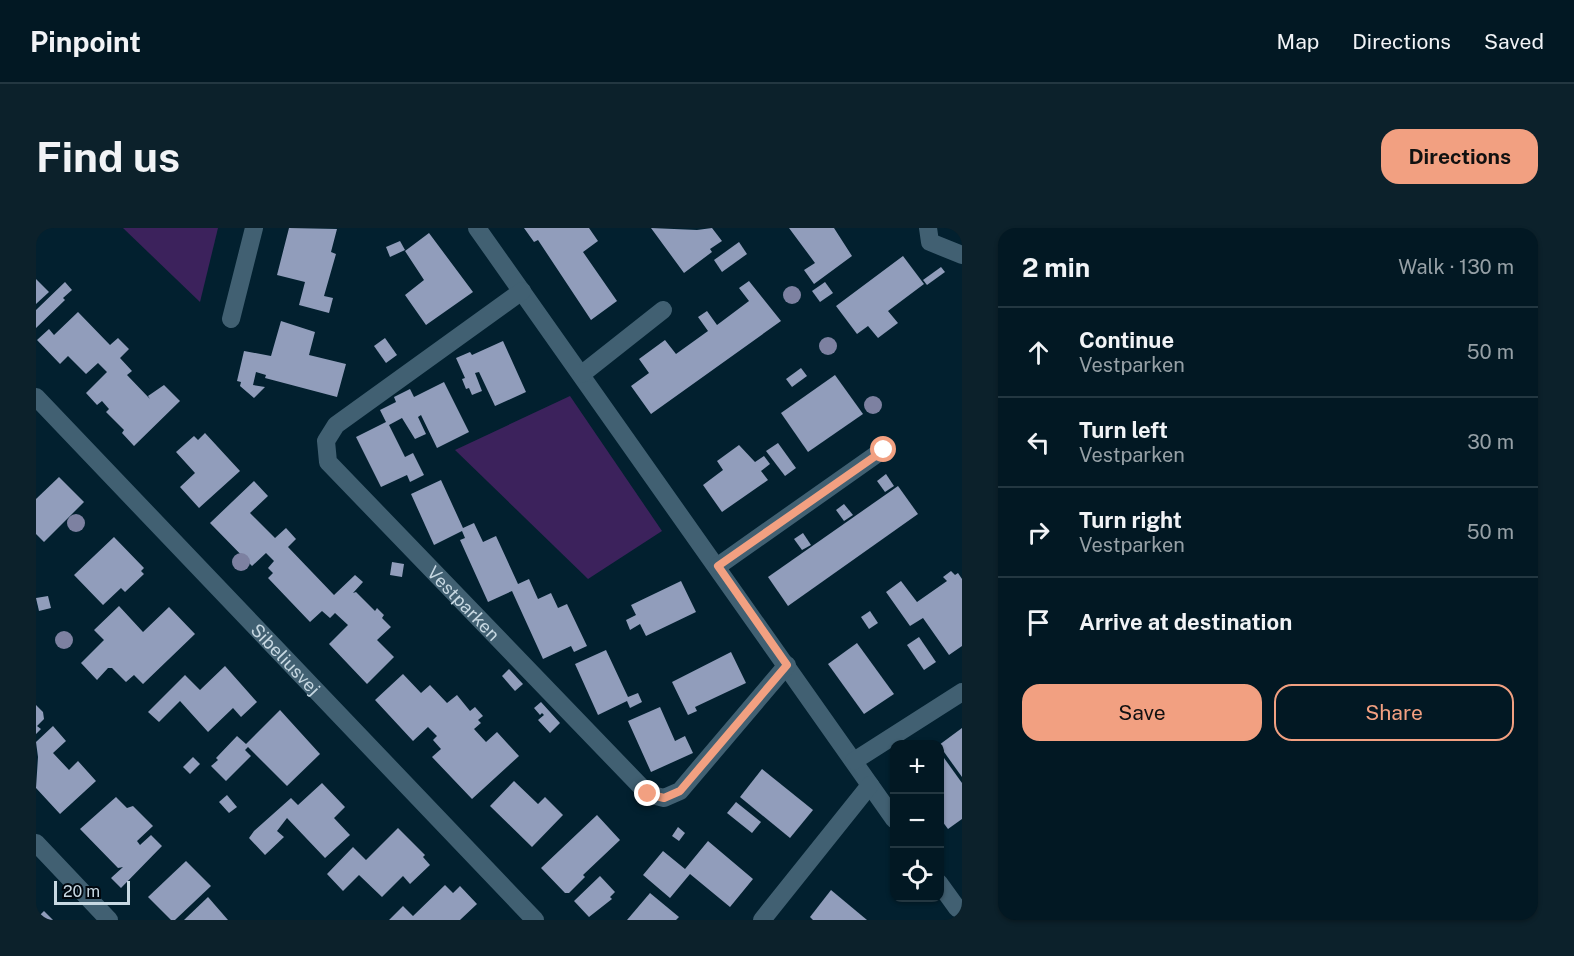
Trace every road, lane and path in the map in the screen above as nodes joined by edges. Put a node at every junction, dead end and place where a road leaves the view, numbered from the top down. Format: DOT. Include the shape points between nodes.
graph roads {
  1 [pos="254,228"];
  2 [pos="477,228"];
  3 [pos="927,228"];
  4 [pos="962,255"];
  5 [pos="522,291"];
  6 [pos="663,310"];
  7 [pos="231,320"];
  8 [pos="582,374"];
  9 [pos="36,397"];
  10 [pos="884,450"];
  11 [pos="718,566"];
  12 [pos="787,665"];
  13 [pos="962,692"];
  14 [pos="854,761"];
  15 [pos="870,785"];
  16 [pos="890,813"];
  17 [pos="36,843"];
  18 [pos="944,890"];
  19 [pos="957,908"];
  20 [pos="109,920"];
  21 [pos="535,920"];
  22 [pos="762,920"];
  1 -- 7 [label="street"];
  2 -- 5 [label="street"];
  3 -- 4 [label="street" via="930,242"];
  5 -- 8 [label="street"];
  5 -- 12 [label="street, Vestparken" via="336,425 326,441 328,462 648,794 664,798 680,791"];
  6 -- 8 [label="street"];
  8 -- 11 [label="street"];
  9 -- 21 [label="street, Sibeliusvej"];
  10 -- 11 [label="street"];
  11 -- 12 [label="street"];
  12 -- 14 [label="street"];
  13 -- 14 [label="street"];
  14 -- 15 [label="street"];
  15 -- 16 [label="street"];
  15 -- 22 [label="street"];
  17 -- 20 [label="street"];
  18 -- 19 [label="street"];
}
